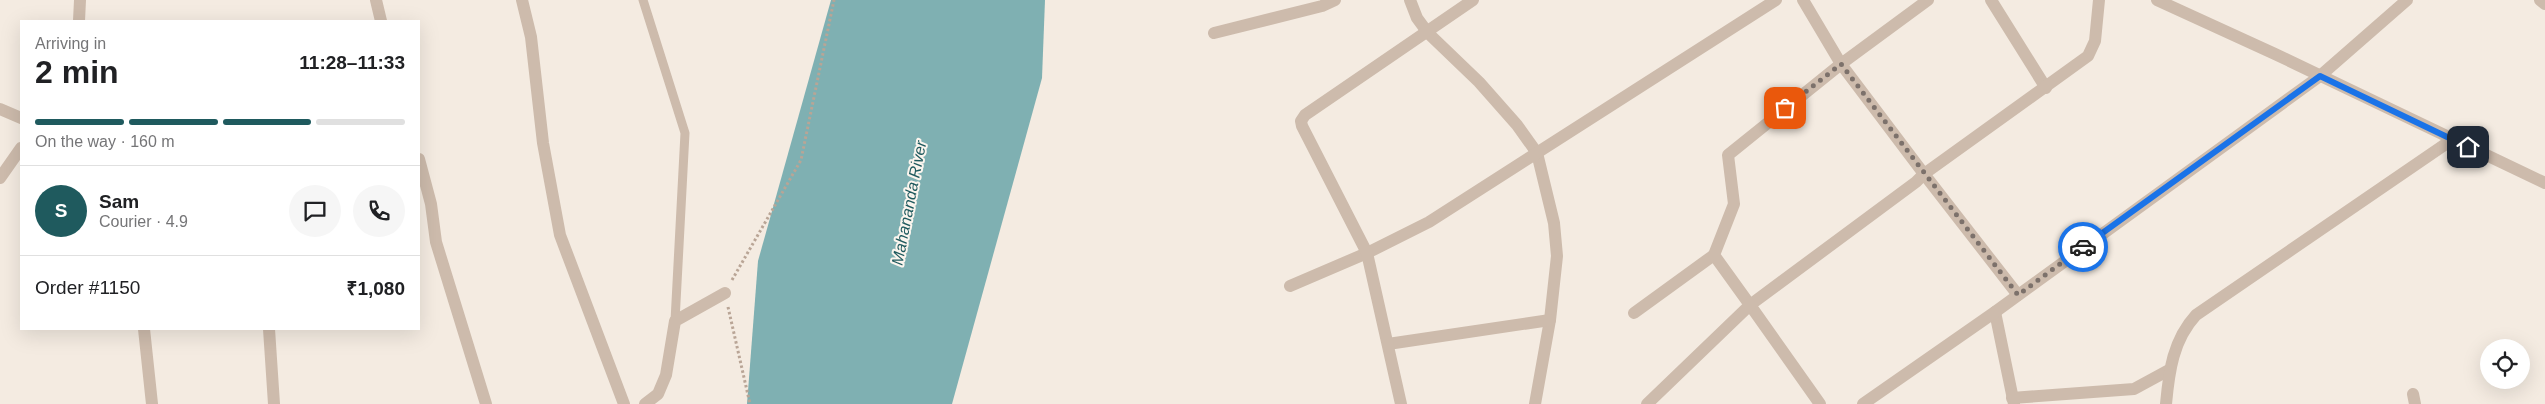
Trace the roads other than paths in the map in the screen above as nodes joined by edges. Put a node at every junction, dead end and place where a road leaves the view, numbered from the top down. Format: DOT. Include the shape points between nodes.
graph roads {
  1 [pos="80,0"];
  2 [pos="376,0"];
  3 [pos="522,0"];
  4 [pos="643,0"];
  5 [pos="1335,0"];
  6 [pos="1410,0"];
  7 [pos="1473,0"];
  8 [pos="1776,0"];
  9 [pos="1803,0"];
  10 [pos="1928,0"];
  11 [pos="1990,0"];
  12 [pos="2099,0"];
  13 [pos="2157,0"];
  14 [pos="2407,0"];
  15 [pos="2540,0"];
  16 [pos="2545,4"];
  17 [pos="79,20"];
  18 [pos="381,20"];
  19 [pos="1214,33"];
  20 [pos="1428,33"];
  21 [pos="1841,64"];
  22 [pos="2320,76"];
  23 [pos="2046,88"];
  24 [pos="0,109"];
  25 [pos="20,118"];
  26 [pos="2453,139"];
  27 [pos="20,149"];
  28 [pos="1537,153"];
  29 [pos="421,174"];
  30 [pos="1924,174"];
  31 [pos="0,178"];
  32 [pos="2545,183"];
  33 [pos="1367,253"];
  34 [pos="1714,255"];
  35 [pos="1290,286"];
  36 [pos="725,293"];
  37 [pos="2018,295"];
  38 [pos="1750,305"];
  39 [pos="1995,312"];
  40 [pos="1634,313"];
  41 [pos="1550,320"];
  42 [pos="675,321"];
  43 [pos="144,330"];
  44 [pos="269,330"];
  45 [pos="1388,344"];
  46 [pos="2169,370"];
  47 [pos="2013,401"];
  48 [pos="152,404"];
  49 [pos="274,404"];
  50 [pos="486,404"];
  51 [pos="624,404"];
  52 [pos="645,404"];
  53 [pos="1401,404"];
  54 [pos="1535,404"];
  55 [pos="1648,404"];
  56 [pos="1820,404"];
  57 [pos="1863,404"];
  58 [pos="2166,404"];
  1 -- 17 [label="street"];
  2 -- 18 [label="street"];
  3 -- 51 [label="street" via="531,37 543,143 560,235"];
  4 -- 42 [label="lane" via="686,133"];
  5 -- 19 [label="street"];
  6 -- 20 [label="street"];
  7 -- 20 [label="street"];
  8 -- 28 [label="street"];
  9 -- 21 [label="street"];
  10 -- 21 [label="street"];
  11 -- 23 [label="street"];
  12 -- 23 [label="street" via="2091,52"];
  13 -- 22 [label="street"];
  14 -- 22 [label="street"];
  15 -- 16 [label="street"];
  20 -- 28 [label="street" via="1505,110"];
  20 -- 33 [label="street" via="1305,115 1301,121"];
  21 -- 30 [label="street"];
  21 -- 34 [label="street" via="1728,154 1734,204"];
  22 -- 26 [label="street"];
  22 -- 37 [label="street"];
  23 -- 30 [label="street"];
  24 -- 25 [label="street"];
  26 -- 32 [label="street"];
  26 -- 46 [label="street" via="2196,315 2180,336"];
  27 -- 31 [label="street"];
  28 -- 33 [label="street" via="1429,222"];
  28 -- 41 [label="street" via="1554,223 1557,256"];
  29 -- 50 [label="street" via="431,204 436,242"];
  30 -- 37 [label="street"];
  30 -- 38 [label="street"];
  33 -- 35 [label="street"];
  33 -- 45 [label="street"];
  34 -- 38 [label="street"];
  34 -- 40 [label="street"];
  36 -- 42 [label="street"];
  37 -- 39 [label="street"];
  38 -- 55 [label="street"];
  38 -- 56 [label="street"];
  39 -- 47 [label="street"];
  39 -- 57 [label="street"];
  41 -- 45 [label="street"];
  41 -- 54 [label="street"];
  42 -- 52 [label="street" via="666,375 658,394"];
  43 -- 48 [label="street"];
  44 -- 49 [label="street"];
  45 -- 53 [label="street"];
  46 -- 47 [label="street" via="2134,389"];
  46 -- 58 [label="street"];
}
